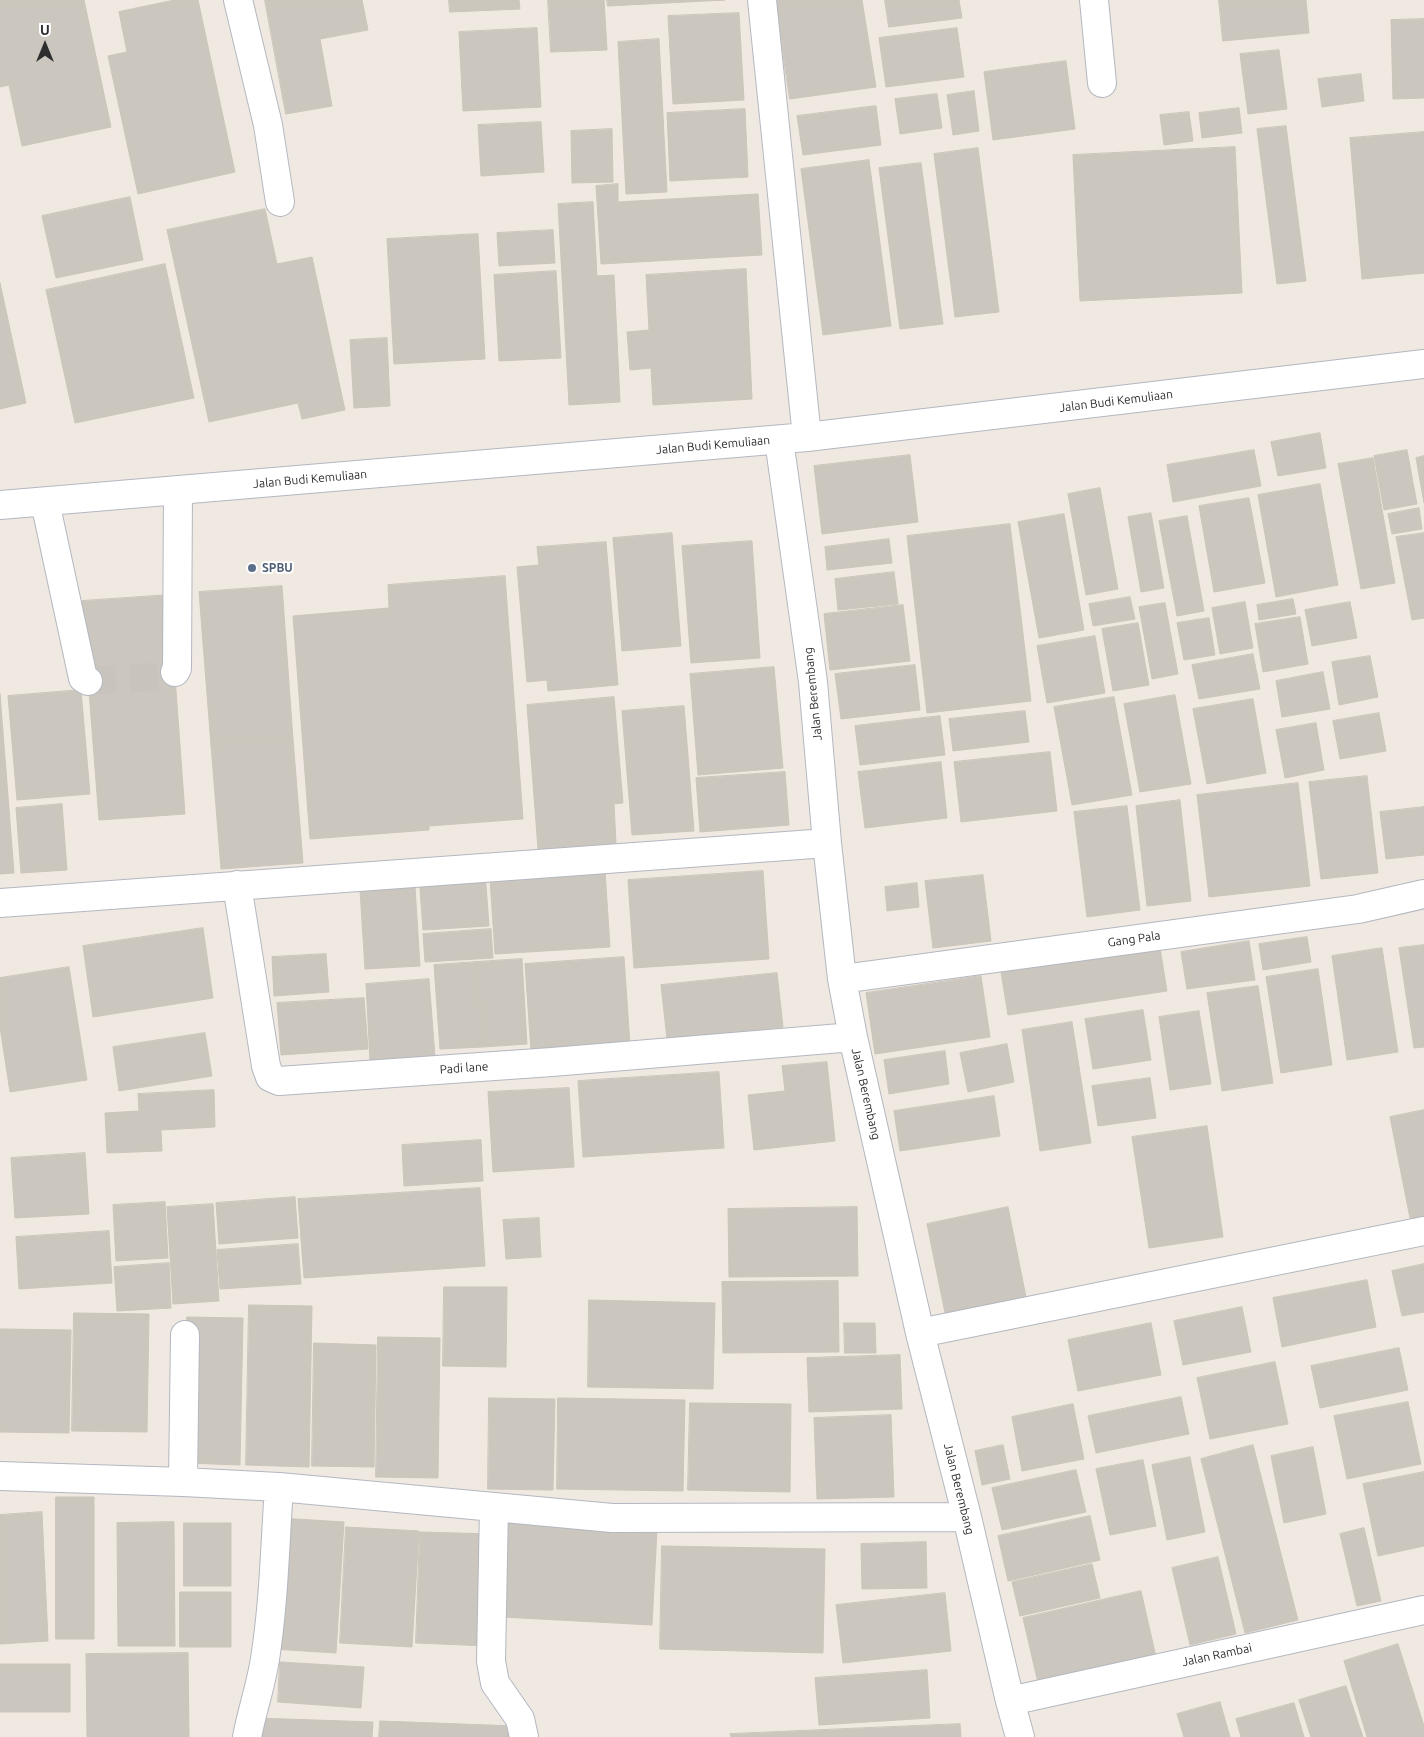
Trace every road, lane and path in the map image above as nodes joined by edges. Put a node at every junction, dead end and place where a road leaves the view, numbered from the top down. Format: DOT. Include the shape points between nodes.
graph roads {
  1 [pos="238,0"];
  2 [pos="762,0"];
  3 [pos="1094,0"];
  4 [pos="1102,84"];
  5 [pos="280,202"];
  6 [pos="1424,364"];
  7 [pos="806,437"];
  8 [pos="779,440"];
  9 [pos="178,490"];
  10 [pos="45,502"];
  11 [pos="0,505"];
  12 [pos="175,672"];
  13 [pos="88,681"];
  14 [pos="827,843"];
  15 [pos="237,885"];
  16 [pos="1424,894"];
  17 [pos="0,902"];
  18 [pos="842,979"];
  19 [pos="853,1037"];
  20 [pos="1424,1231"];
  21 [pos="920,1333"];
  22 [pos="185,1335"];
  23 [pos="0,1476"];
  24 [pos="183,1482"];
  25 [pos="279,1487"];
  26 [pos="494,1506"];
  27 [pos="967,1517"];
  28 [pos="1424,1610"];
  29 [pos="1010,1701"];
  30 [pos="247,1737"];
  31 [pos="524,1737"];
  32 [pos="1020,1737"];
  1 -- 5 [label="street" via="268,125"];
  2 -- 7 [label="street"];
  3 -- 4 [label="street"];
  6 -- 7 [label="street, Jalan Budi Kemuliaan"];
  7 -- 8 [label="street, Jalan Budi Kemuliaan"];
  8 -- 9 [label="street, Jalan Budi Kemuliaan"];
  8 -- 14 [label="street, Jalan Berembang" via="813,682"];
  9 -- 10 [label="street, Jalan Budi Kemuliaan"];
  9 -- 12 [label="street"];
  10 -- 11 [label="street, Jalan Budi Kemuliaan"];
  10 -- 13 [label="street" via="83,678"];
  14 -- 15 [label="street"];
  14 -- 18 [label="street, Jalan Berembang"];
  15 -- 17 [label="street"];
  15 -- 19 [label="street, Padi lane" via="266,1066 270,1077 279,1081"];
  16 -- 18 [label="street, Gang Pala" via="1358,909"];
  18 -- 19 [label="street, Jalan Berembang"];
  19 -- 21 [label="street, Jalan Berembang"];
  20 -- 21 [label="street"];
  21 -- 27 [label="street, Jalan Berembang"];
  22 -- 24 [label="street"];
  23 -- 24 [label="street"];
  24 -- 25 [label="street"];
  25 -- 26 [label="street"];
  25 -- 30 [label="street" via="265,1660"];
  26 -- 27 [label="street" via="612,1518"];
  26 -- 31 [label="street" via="491,1661 495,1683 520,1719"];
  27 -- 29 [label="street, Jalan Berembang"];
  28 -- 29 [label="street, Jalan Rambai"];
  29 -- 32 [label="street, Jalan Berembang"];
}
